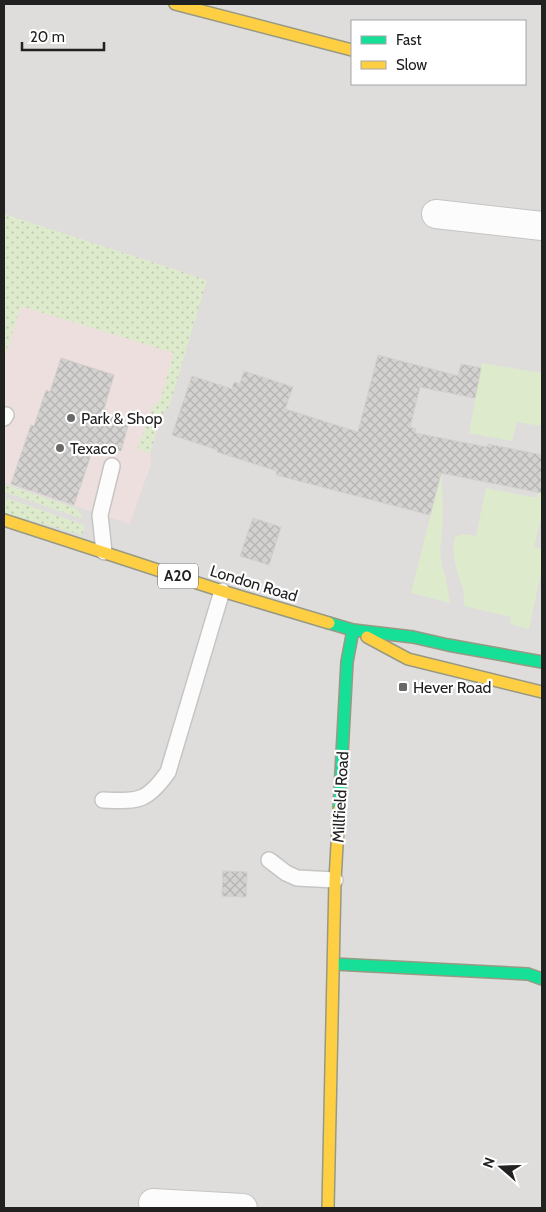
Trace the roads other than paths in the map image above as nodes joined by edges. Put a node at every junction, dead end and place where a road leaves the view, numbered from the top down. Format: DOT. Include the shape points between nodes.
graph roads {
  1 [pos="175,4"];
  2 [pos="351,50"];
  3 [pos="436,214"];
  4 [pos="542,226"];
  5 [pos="112,466"];
  6 [pos="4,520"];
  7 [pos="104,552"];
  8 [pos="222,591"];
  9 [pos="353,630"];
  10 [pos="542,662"];
  11 [pos="542,692"];
  12 [pos="103,800"];
  13 [pos="269,860"];
  14 [pos="335,880"];
  15 [pos="334,964"];
  16 [pos="542,979"];
  17 [pos="153,1203"];
  18 [pos="186,1207"];
  19 [pos="243,1208"];
  20 [pos="328,1208"];
  1 -- 2 [label="street"];
  3 -- 4 [label="street"];
  5 -- 7 [label="lane" via="100,515"];
  6 -- 7 [label="street, London Road / A20"];
  7 -- 8 [label="street, London Road / A20"];
  8 -- 9 [label="street, London Road / A20"];
  8 -- 12 [label="lane" via="168,772 142,798"];
  9 -- 10 [label="street, London Road / A20" via="413,636"];
  9 -- 11 [label="street, London Road / A20" via="408,658"];
  9 -- 14 [label="street, Millfield Road" via="347,662"];
  13 -- 14 [label="lane" via="297,878"];
  14 -- 15 [label="street, Millfield Road"];
  15 -- 16 [label="street" via="528,974"];
  15 -- 20 [label="street, Millfield Road"];
  17 -- 18 [label="street"];
  18 -- 19 [label="street"];
}
